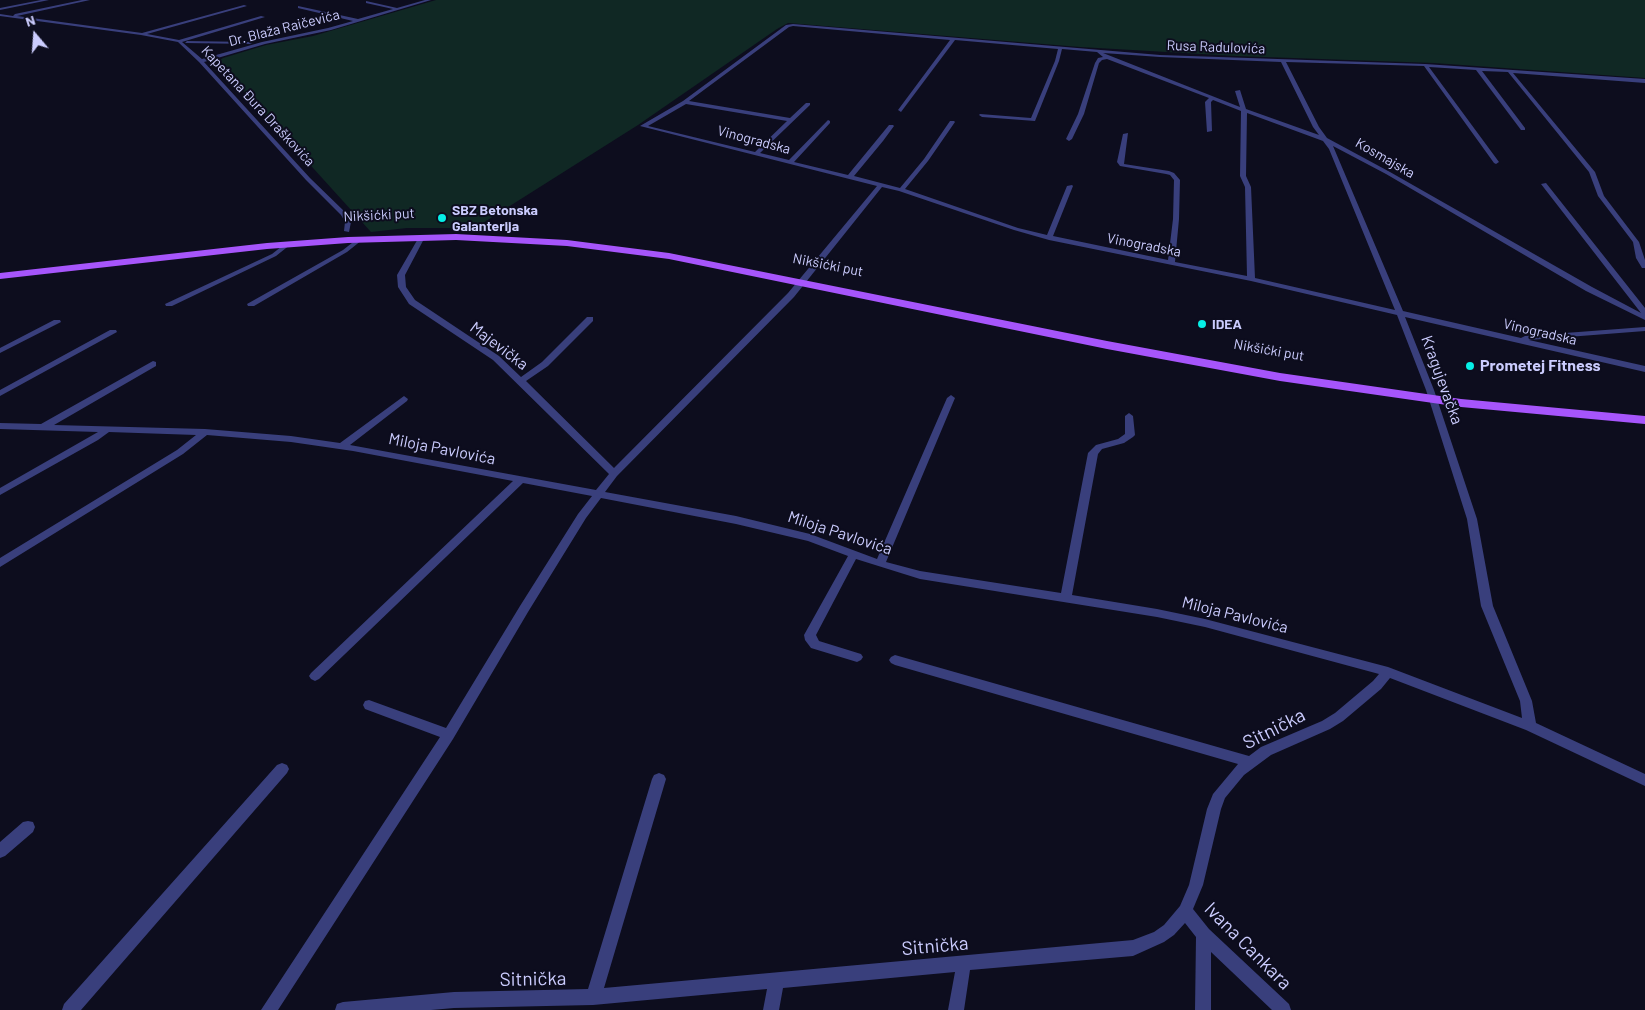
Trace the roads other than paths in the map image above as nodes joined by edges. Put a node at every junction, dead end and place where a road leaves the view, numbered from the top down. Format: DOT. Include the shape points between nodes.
graph roads {
  1 [pos="47,0"];
  2 [pos="88,0"];
  3 [pos="429,0"];
  4 [pos="367,2"];
  5 [pos="245,6"];
  6 [pos="299,8"];
  7 [pos="0,9"];
  8 [pos="398,9"];
  9 [pos="0,15"];
  10 [pos="7,17"];
  11 [pos="263,18"];
  12 [pos="357,21"];
  13 [pos="141,34"];
  14 [pos="954,38"];
  15 [pos="179,41"];
  16 [pos="264,43"];
  17 [pos="1060,48"];
  18 [pos="1098,50"];
  19 [pos="1107,57"];
  20 [pos="1282,60"];
  21 [pos="201,61"];
  22 [pos="1425,65"];
  23 [pos="1478,69"];
  24 [pos="1509,71"];
  25 [pos="1645,81"];
  26 [pos="1238,91"];
  27 [pos="1212,98"];
  28 [pos="685,102"];
  29 [pos="808,104"];
  30 [pos="901,110"];
  31 [pos="1244,110"];
  32 [pos="982,115"];
  33 [pos="790,120"];
  34 [pos="828,122"];
  35 [pos="952,122"];
  36 [pos="891,126"];
  37 [pos="1522,128"];
  38 [pos="1209,131"];
  39 [pos="1126,134"];
  40 [pos="1069,139"];
  41 [pos="1324,139"];
  42 [pos="756,154"];
  43 [pos="1496,162"];
  44 [pos="790,163"];
  45 [pos="849,178"];
  46 [pos="1544,184"];
  47 [pos="880,186"];
  48 [pos="1070,186"];
  49 [pos="901,190"];
  50 [pos="347,231"];
  51 [pos="422,237"];
  52 [pos="1049,238"];
  53 [pos="359,240"];
  54 [pos="288,244"];
  55 [pos="1171,263"];
  56 [pos="1645,266"];
  57 [pos="0,268"];
  58 [pos="0,276"];
  59 [pos="805,279"];
  60 [pos="1251,279"];
  61 [pos="169,304"];
  62 [pos="251,304"];
  63 [pos="1400,313"];
  64 [pos="1645,317"];
  65 [pos="590,319"];
  66 [pos="57,322"];
  67 [pos="1645,329"];
  68 [pos="113,332"];
  69 [pos="1519,340"];
  70 [pos="0,351"];
  71 [pos="153,364"];
  72 [pos="1645,369"];
  73 [pos="521,381"];
  74 [pos="0,392"];
  75 [pos="1431,395"];
  76 [pos="951,398"];
  77 [pos="404,399"];
  78 [pos="1645,411"];
  79 [pos="1129,416"];
  80 [pos="1645,420"];
  81 [pos="0,426"];
  82 [pos="42,427"];
  83 [pos="108,428"];
  84 [pos="205,432"];
  85 [pos="341,446"];
  86 [pos="614,474"];
  87 [pos="520,480"];
  88 [pos="0,492"];
  89 [pos="598,494"];
  90 [pos="854,554"];
  91 [pos="0,563"];
  92 [pos="880,564"];
  93 [pos="1066,598"];
  94 [pos="857,657"];
  95 [pos="895,660"];
  96 [pos="1388,672"];
  97 [pos="314,676"];
  98 [pos="369,705"];
  99 [pos="1530,726"];
  100 [pos="449,735"];
  101 [pos="1250,762"];
  102 [pos="282,769"];
  103 [pos="659,779"];
  104 [pos="1645,780"];
  105 [pos="28,827"];
  106 [pos="0,851"];
  107 [pos="1185,911"];
  108 [pos="1204,934"];
  109 [pos="964,963"];
  110 [pos="776,980"];
  111 [pos="593,998"];
  112 [pos="507,1004"];
  113 [pos="452,1005"];
  114 [pos="70,1010"];
  115 [pos="269,1010"];
  116 [pos="343,1010"];
  117 [pos="770,1010"];
  118 [pos="956,1010"];
  119 [pos="1203,1010"];
  120 [pos="1283,1010"];
  1 -- 7 [label="street"];
  2 -- 10 [label="street"];
  3 -- 8 [label="street, Dr. Blaža Raičevića"];
  4 -- 8 [label="street"];
  5 -- 13 [label="street"];
  6 -- 12 [label="street"];
  8 -- 12 [label="street, Dr. Blaža Raičevića"];
  9 -- 10 [label="street"];
  10 -- 13 [label="street"];
  11 -- 15 [label="street"];
  12 -- 16 [label="street, Dr. Blaža Raičevića"];
  13 -- 15 [label="street"];
  14 -- 17 [label="street, Rusa Radulovića"];
  14 -- 28 [label="street, Rusa Radulovića" via="788,26"];
  14 -- 30 [label="street"];
  15 -- 16 [label="street, Kapetana Đura Draškovića"];
  15 -- 21 [label="street, Kapetana Đura Draškovića"];
  16 -- 21 [label="street, Dr. Blaža Raičevića"];
  17 -- 18 [label="street, Rusa Radulovića"];
  17 -- 32 [label="street" via="1033,120"];
  18 -- 19 [label="street, Kosmajska"];
  18 -- 20 [label="street, Rusa Radulovića"];
  19 -- 27 [label="street, Kosmajska"];
  19 -- 40 [label="street" via="1097,63 1081,114"];
  20 -- 22 [label="street, Rusa Radulovića"];
  20 -- 41 [label="street, Kragujevačka"];
  21 -- 50 [label="street, Kapetana Đura Draškovića" via="344,214 348,222"];
  22 -- 23 [label="street, Rusa Radulovića"];
  22 -- 43 [label="street"];
  23 -- 24 [label="street, Rusa Radulovića"];
  23 -- 37 [label="street"];
  24 -- 25 [label="street, Rusa Radulovića"];
  24 -- 56 [label="street" via="1592,172 1601,196 1636,242"];
  26 -- 31 [label="street"];
  27 -- 31 [label="street, Kosmajska"];
  27 -- 38 [label="street" via="1208,102"];
  28 -- 33 [label="street"];
  28 -- 42 [label="street, Vinogradska" via="643,126"];
  29 -- 33 [label="street"];
  31 -- 41 [label="street, Kosmajska"];
  31 -- 60 [label="street" via="1243,176 1248,187"];
  33 -- 42 [label="street"];
  34 -- 44 [label="street"];
  35 -- 49 [label="street"];
  36 -- 45 [label="street"];
  39 -- 55 [label="street" via="1122,165 1167,172 1177,180"];
  41 -- 63 [label="street, Kragujevačka" via="1332,148"];
  41 -- 64 [label="street, Kosmajska" via="1589,289"];
  42 -- 44 [label="street, Vinogradska"];
  44 -- 45 [label="street, Vinogradska"];
  45 -- 47 [label="street, Vinogradska"];
  46 -- 64 [label="street"];
  47 -- 49 [label="street, Vinogradska"];
  47 -- 59 [label="street"];
  48 -- 52 [label="street"];
  49 -- 52 [label="street, Vinogradska"];
  50 -- 57 [label="main road, Nikšićki put"];
  50 -- 59 [label="main road, Nikšićki put" via="450,228 559,233 663,247"];
  51 -- 53 [label="main road"];
  51 -- 59 [label="main road" via="520,239 643,251"];
  51 -- 73 [label="street, Majevička" via="402,272 403,290 412,302 496,358"];
  52 -- 55 [label="street, Vinogradska"];
  53 -- 54 [label="main road"];
  53 -- 62 [label="street"];
  54 -- 58 [label="main road"];
  54 -- 61 [label="street" via="274,255"];
  55 -- 60 [label="street, Vinogradska"];
  59 -- 75 [label="main road" via="1204,364 1332,385"];
  59 -- 86 [label="street"];
  60 -- 63 [label="street, Vinogradska"];
  63 -- 69 [label="street, Vinogradska"];
  63 -- 75 [label="street, Kragujevačka"];
  65 -- 73 [label="street" via="545,364"];
  66 -- 70 [label="street"];
  67 -- 69 [label="street"];
  68 -- 74 [label="street"];
  69 -- 72 [label="street, Vinogradska"];
  71 -- 82 [label="street"];
  73 -- 86 [label="street, Majevička"];
  75 -- 78 [label="main road"];
  75 -- 80 [label="main road"];
  75 -- 99 [label="street, Kragujevačka" via="1472,519 1487,606 1526,701"];
  76 -- 92 [label="street"];
  77 -- 85 [label="street"];
  79 -- 93 [label="street" via="1130,434 1121,441 1099,447 1093,453"];
  81 -- 82 [label="street, Miloja Pavlovića"];
  82 -- 83 [label="street, Miloja Pavlovića"];
  83 -- 84 [label="street, Miloja Pavlovića"];
  83 -- 88 [label="street"];
  84 -- 85 [label="street, Miloja Pavlovića"];
  84 -- 91 [label="street" via="180,452"];
  85 -- 87 [label="street, Miloja Pavlovića"];
  86 -- 89 [label="street"];
  87 -- 89 [label="street, Miloja Pavlovića"];
  87 -- 97 [label="street"];
  89 -- 90 [label="street, Miloja Pavlovića" via="788,532"];
  89 -- 100 [label="street"];
  90 -- 92 [label="street, Miloja Pavlovića"];
  90 -- 94 [label="street" via="810,635 815,645"];
  92 -- 93 [label="street, Miloja Pavlovića" via="956,582"];
  93 -- 96 [label="street, Miloja Pavlovića" via="1206,623"];
  95 -- 101 [label="street"];
  96 -- 99 [label="street, Miloja Pavlovića"];
  96 -- 101 [label="street, Sitnička" via="1339,718 1274,747"];
  98 -- 100 [label="street"];
  99 -- 104 [label="street, Miloja Pavlovića"];
  100 -- 115 [label="street"];
  101 -- 107 [label="street, Sitnička" via="1220,794 1196,885"];
  102 -- 114 [label="street"];
  103 -- 111 [label="street"];
  105 -- 106 [label="street"];
  107 -- 108 [label="street, Ivana Cankara"];
  107 -- 109 [label="street, Sitnička" via="1169,930 1133,948"];
  108 -- 119 [label="street"];
  108 -- 120 [label="street, Ivana Cankara"];
  109 -- 110 [label="street, Sitnička"];
  109 -- 118 [label="street"];
  110 -- 111 [label="street, Sitnička"];
  110 -- 117 [label="street"];
  111 -- 112 [label="street, Sitnička"];
  112 -- 113 [label="street, Sitnička"];
  113 -- 116 [label="street, Sitnička"];
}
